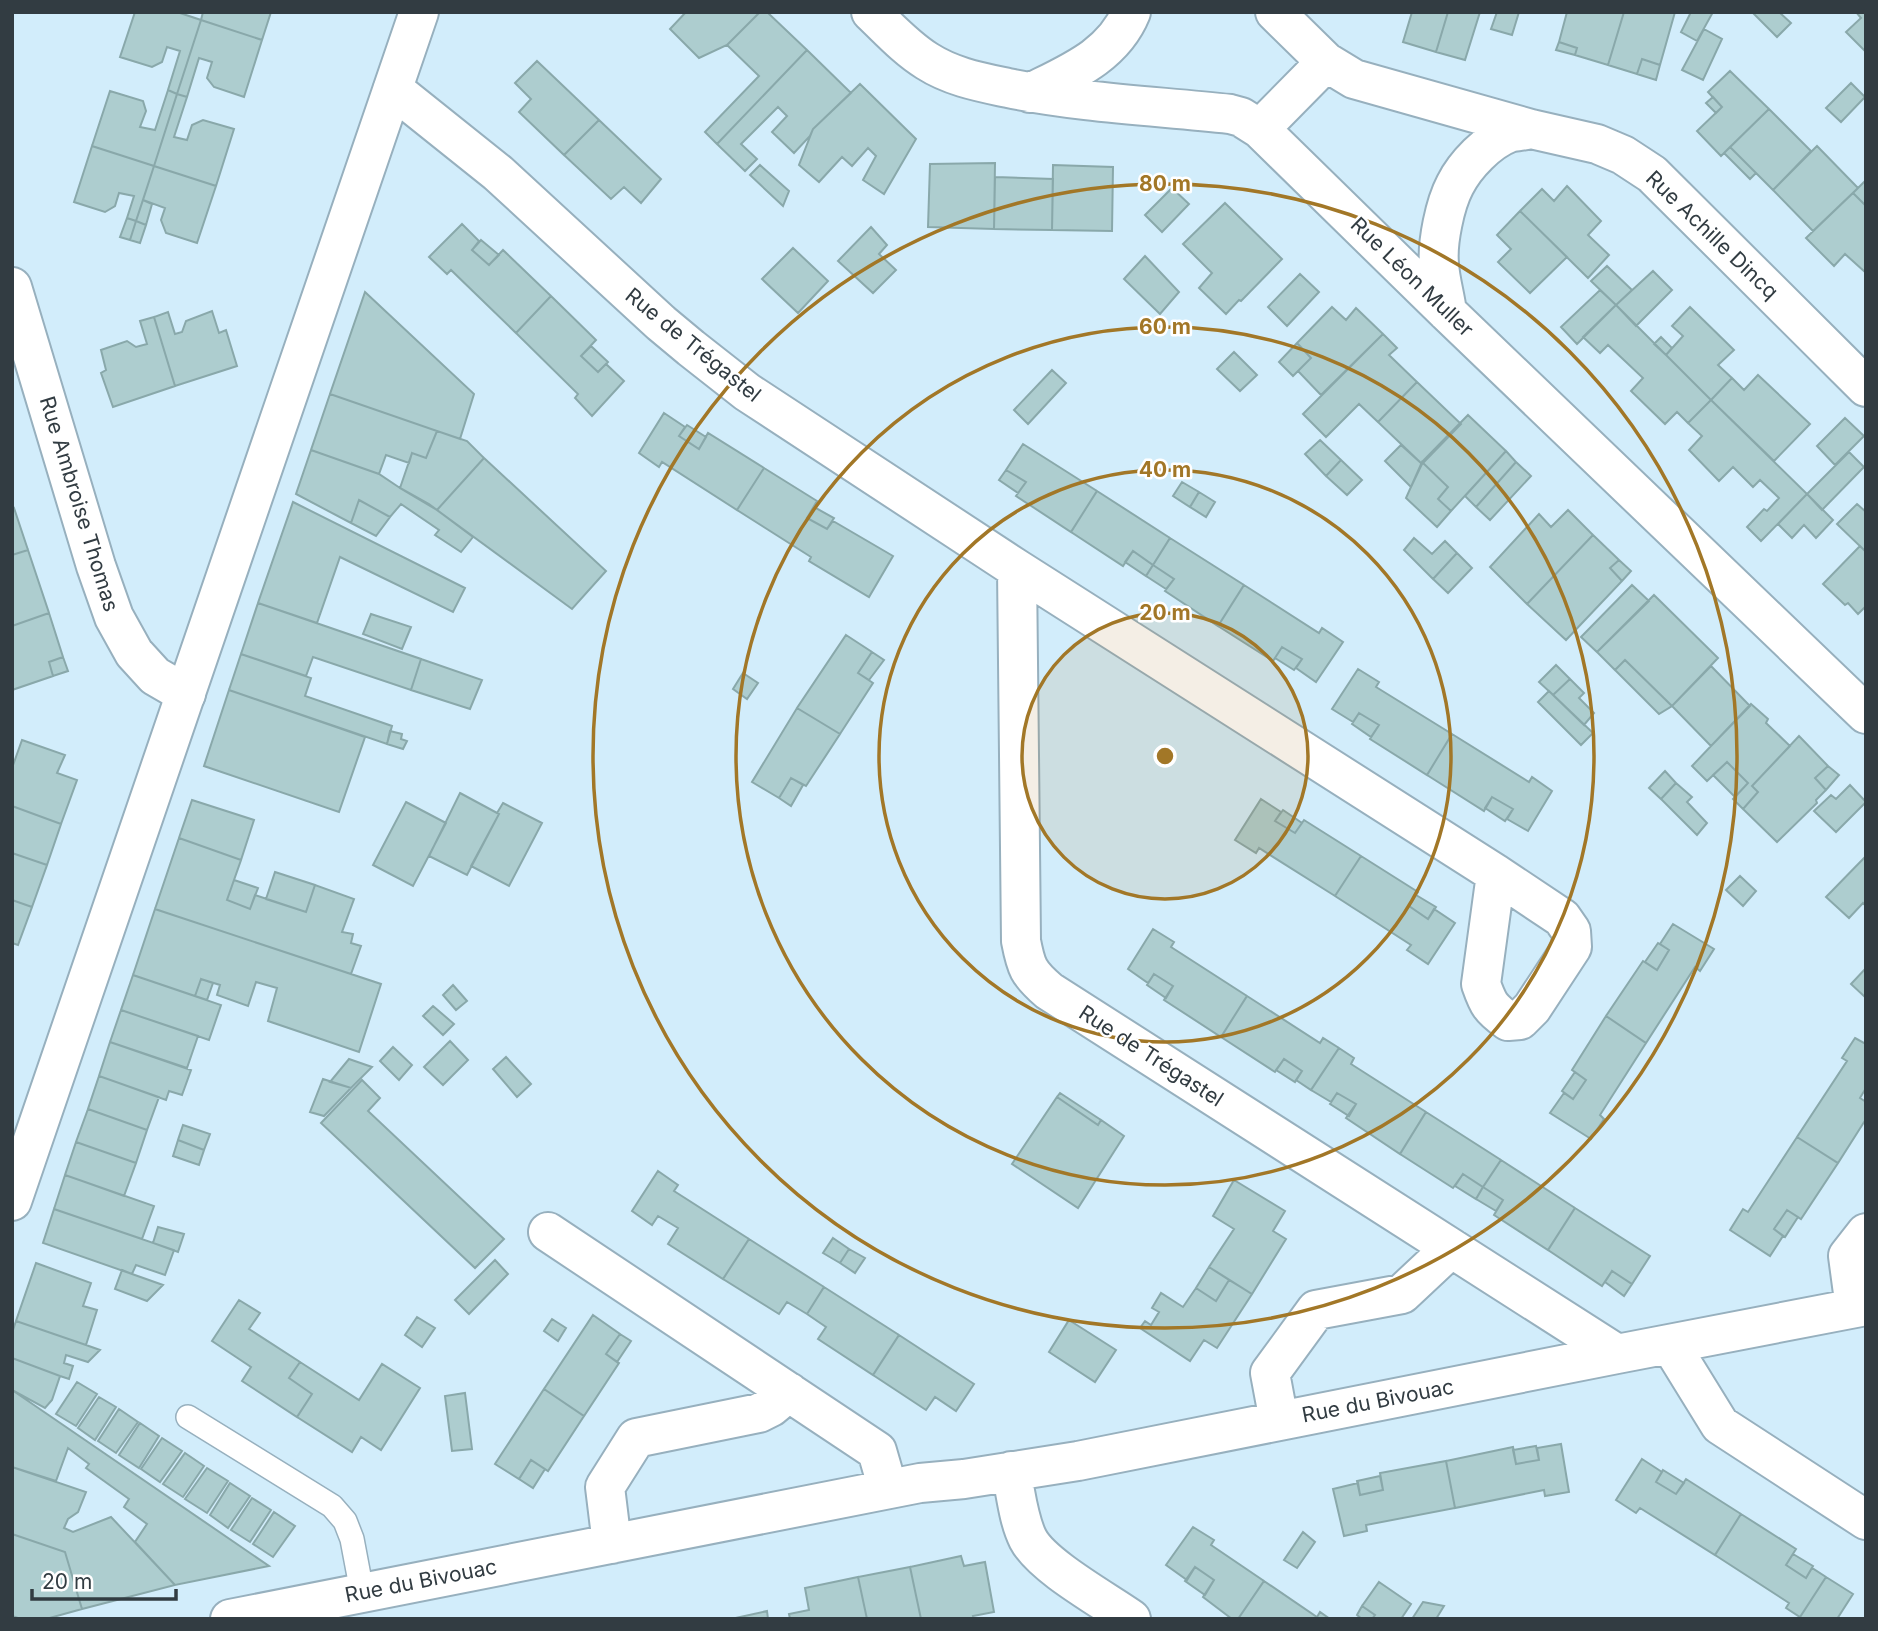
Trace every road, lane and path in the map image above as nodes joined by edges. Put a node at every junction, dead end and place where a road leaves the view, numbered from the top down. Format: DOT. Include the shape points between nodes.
graph roads {
  1 [pos="419,12"];
  2 [pos="871,12"];
  3 [pos="1131,12"];
  4 [pos="1275,12"];
  5 [pos="1326,62"];
  6 [pos="393,89"];
  7 [pos="1030,93"];
  8 [pos="1260,129"];
  9 [pos="1531,129"];
  10 [pos="12,287"];
  11 [pos="1447,312"];
  12 [pos="1866,387"];
  13 [pos="1017,569"];
  14 [pos="186,694"];
  15 [pos="1866,714"];
  16 [pos="1496,874"];
  17 [pos="12,1201"];
  18 [pos="548,1232"];
  19 [pos="1857,1245"];
  20 [pos="1451,1248"];
  21 [pos="1860,1308"];
  22 [pos="1670,1344"];
  23 [pos="1617,1354"];
  24 [pos="789,1392"];
  25 [pos="187,1417"];
  26 [pos="1279,1421"];
  27 [pos="1011,1471"];
  28 [pos="888,1489"];
  29 [pos="1866,1520"];
  30 [pos="612,1544"];
  31 [pos="362,1592"];
  32 [pos="230,1619"];
  33 [pos="1130,1619"];
  1 -- 6 [label="street"];
  2 -- 7 [label="street, Rue Léon Muller" via="906,45 951,74"];
  3 -- 7 [label="street" via="1097,58"];
  4 -- 5 [label="street, Rue Achille Dincq"];
  5 -- 8 [label="street"];
  5 -- 9 [label="street, Rue Achille Dincq" via="1354,79"];
  6 -- 13 [label="street, Rue de Trégastel" via="498,173 661,323 737,384"];
  6 -- 14 [label="street"];
  7 -- 8 [label="street, Rue Léon Muller" via="1230,114"];
  8 -- 11 [label="street, Rue Léon Muller"];
  9 -- 11 [label="street" via="1491,144 1455,185 1438,263"];
  9 -- 12 [label="street, Rue Achille Dincq" via="1597,144 1652,174"];
  10 -- 14 [label="street, Rue Ambroise Thomas" via="114,617 134,653 155,676"];
  11 -- 15 [label="street, Rue Léon Muller"];
  13 -- 16 [label="street, Rue de Trégastel"];
  13 -- 20 [label="street, Rue de Trégastel" via="1021,941 1033,977"];
  14 -- 17 [label="street"];
  18 -- 24 [label="street"];
  19 -- 21 [label="street"];
  20 -- 23 [label="street, Rue de Trégastel"];
  20 -- 26 [label="street" via="1402,1294 1316,1310 1270,1373"];
  21 -- 22 [label="street, Rue du Bivouac"];
  22 -- 23 [label="street, Rue du Bivouac"];
  22 -- 29 [label="street" via="1720,1426"];
  23 -- 26 [label="street, Rue du Bivouac"];
  24 -- 28 [label="street" via="877,1451"];
  24 -- 30 [label="street" via="759,1413 636,1438 605,1487"];
  25 -- 31 [label="lane" via="332,1506 352,1539"];
  26 -- 27 [label="street, Rue du Bivouac"];
  27 -- 28 [label="street, Rue du Bivouac"];
  27 -- 33 [label="street" via="1021,1519 1035,1551"];
  28 -- 30 [label="street, Rue du Bivouac"];
  30 -- 31 [label="street, Rue du Bivouac"];
  31 -- 32 [label="street, Rue du Bivouac"];
}
